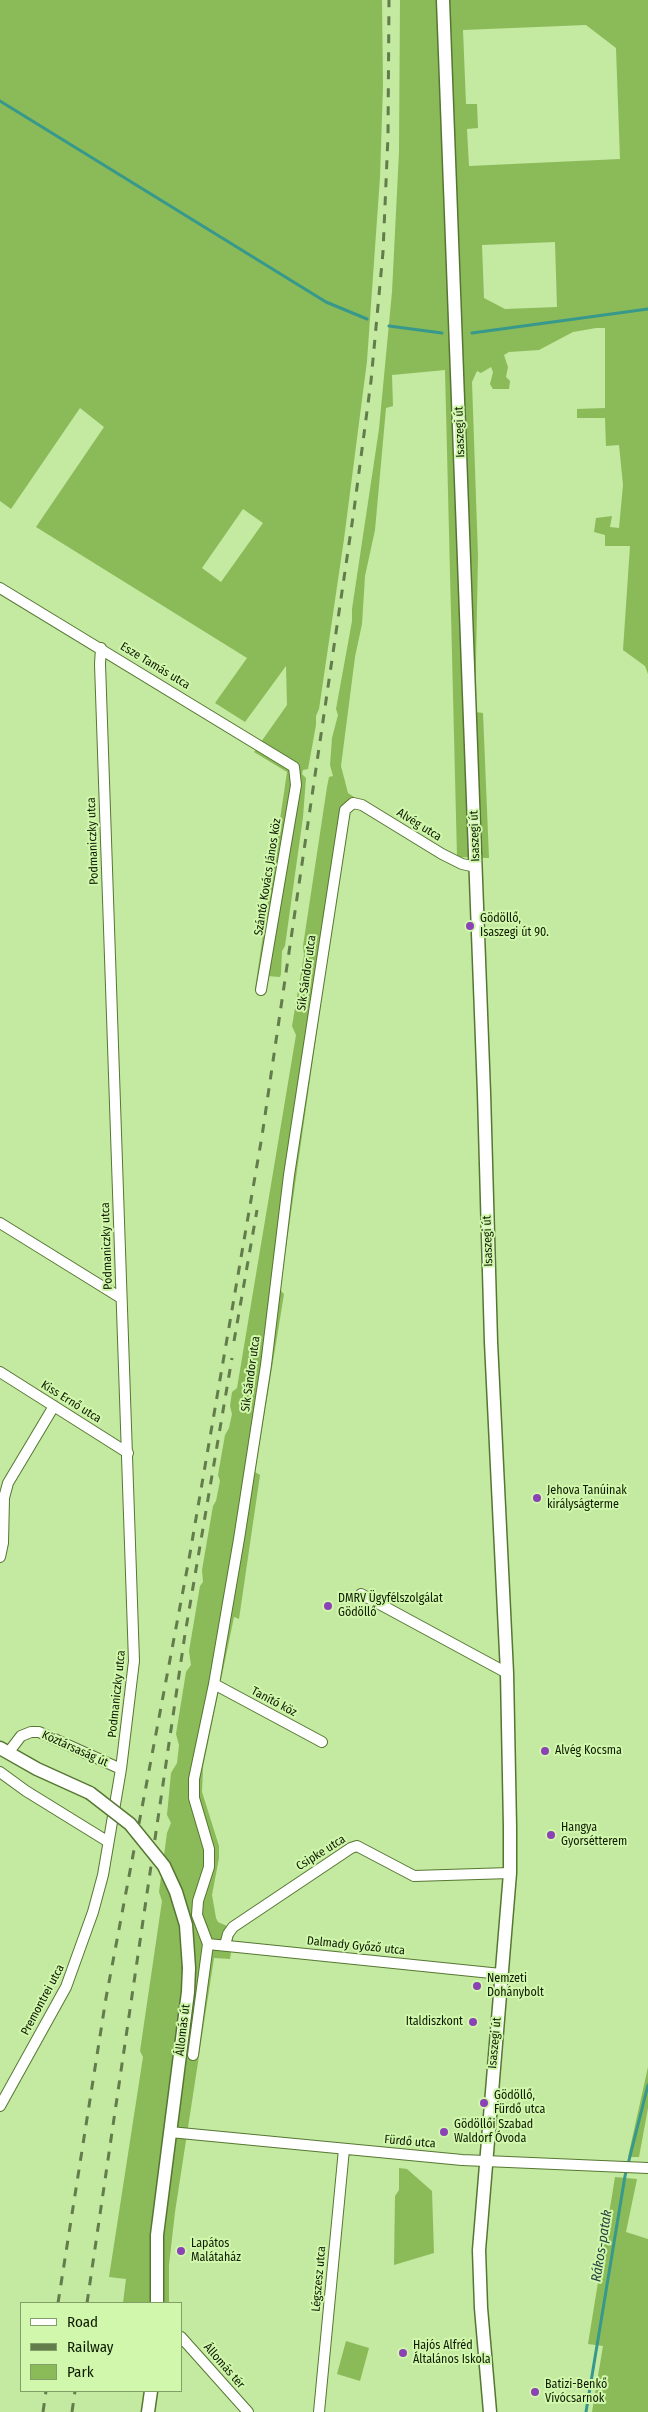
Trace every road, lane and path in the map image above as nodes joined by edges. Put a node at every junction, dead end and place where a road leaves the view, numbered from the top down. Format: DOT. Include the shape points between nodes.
graph roads {
  1 [pos="443,0"];
  2 [pos="0,588"];
  3 [pos="101,648"];
  4 [pos="295,769"];
  5 [pos="350,804"];
  6 [pos="476,867"];
  7 [pos="261,990"];
  8 [pos="0,1223"];
  9 [pos="121,1298"];
  10 [pos="0,1372"];
  11 [pos="54,1406"];
  12 [pos="128,1453"];
  13 [pos="0,1557"];
  14 [pos="361,1594"];
  15 [pos="507,1673"];
  16 [pos="214,1684"];
  17 [pos="322,1742"];
  18 [pos="4,1751"];
  19 [pos="121,1769"];
  20 [pos="0,1772"];
  21 [pos="90,1793"];
  22 [pos="108,1841"];
  23 [pos="510,1873"];
  24 [pos="208,1944"];
  25 [pos="226,1945"];
  26 [pos="501,1974"];
  27 [pos="193,2054"];
  28 [pos="0,2106"];
  29 [pos="170,2132"];
  30 [pos="344,2149"];
  31 [pos="485,2161"];
  32 [pos="648,2168"];
  33 [pos="157,2302"];
  34 [pos="182,2337"];
  35 [pos="151,2392"];
  36 [pos="148,2412"];
  37 [pos="248,2412"];
  38 [pos="319,2412"];
  39 [pos="490,2412"];
  1 -- 6 [label="main road, Isaszegi út"];
  2 -- 3 [label="street, Esze Tamás utca"];
  3 -- 4 [label="street, Esze Tamás utca"];
  3 -- 9 [label="street, Podmaniczky utca"];
  4 -- 7 [label="street, Szántó Kovács János köz" via="296,785"];
  5 -- 6 [label="street, Alvég utca" via="362,804 442,854"];
  5 -- 16 [label="street, Sík Sándor utca" via="344,813 338,847 289,1175 266,1365"];
  6 -- 15 [label="main road, Isaszegi út" via="491,1342"];
  8 -- 9 [label="street"];
  9 -- 12 [label="street, Podmaniczky utca"];
  10 -- 11 [label="street, Kiss Ernő utca"];
  11 -- 12 [label="street, Kiss Ernő utca"];
  11 -- 13 [label="street" via="12,1474 6,1490"];
  12 -- 19 [label="street, Podmaniczky utca" via="135,1646"];
  14 -- 15 [label="street"];
  15 -- 23 [label="main road, Isaszegi út"];
  16 -- 17 [label="street, Tanító köz"];
  16 -- 24 [label="street, Sík Sándor utca" via="193,1790 210,1849 197,1915"];
  18 -- 19 [label="street, Köztársaság út" via="21,1736 39,1732"];
  18 -- 21 [label="main road, Köztársaság út"];
  19 -- 22 [label="street, Podmaniczky utca"];
  20 -- 22 [label="street"];
  21 -- 29 [label="main road, Állomás út, bridge" via="136,1830 166,1871 186,1925 189,1968"];
  22 -- 28 [label="street, Premontrei utca" via="100,1884 75,1965"];
  23 -- 25 [label="street, Csipke utca" via="414,1876 357,1846 233,1927"];
  23 -- 26 [label="main road, Isaszegi út"];
  24 -- 25 [label="street, Dalmady Győző utca"];
  24 -- 27 [label="street, Állomás út"];
  25 -- 26 [label="street, Dalmady Győző utca"];
  26 -- 31 [label="main road, Isaszegi út"];
  29 -- 30 [label="street, Fürdő utca"];
  29 -- 33 [label="main road, Állomás út" via="158,2235"];
  30 -- 31 [label="street, Fürdő utca"];
  30 -- 38 [label="street, Légszesz utca"];
  31 -- 32 [label="street, Fürdő utca"];
  31 -- 39 [label="main road, Isaszegi út" via="479,2268"];
  34 -- 37 [label="street, Állomás tér"];
  35 -- 36 [label="main road"];
}
